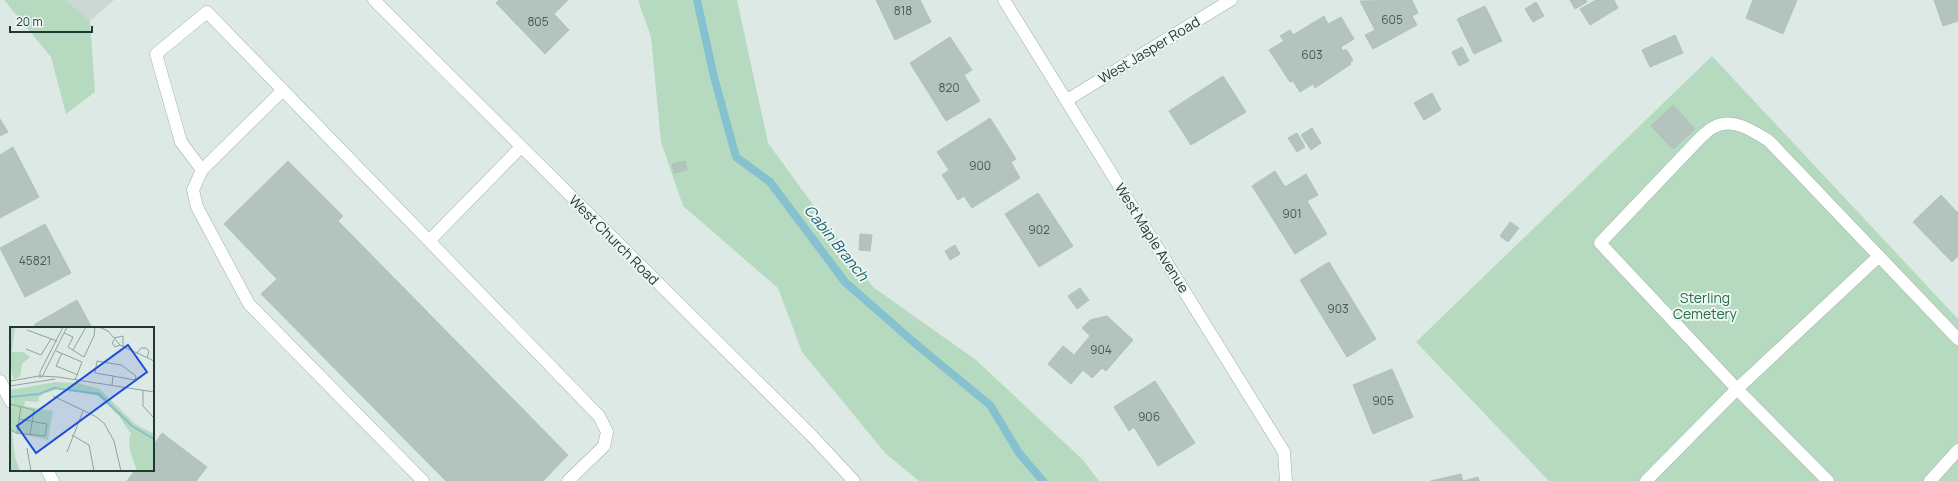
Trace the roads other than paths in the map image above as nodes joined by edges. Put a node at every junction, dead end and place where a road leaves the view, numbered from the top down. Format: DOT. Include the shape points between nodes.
graph roads {
  1 [pos="374,0"];
  2 [pos="1004,0"];
  3 [pos="1231,0"];
  4 [pos="283,90"];
  5 [pos="1067,100"];
  6 [pos="521,147"];
  7 [pos="202,170"];
  8 [pos="429,241"];
  9 [pos="1879,256"];
  10 [pos="1958,339"];
  11 [pos="0,381"];
  12 [pos="1737,389"];
  13 [pos="10,400"];
  14 [pos="1958,450"];
  15 [pos="48,471"];
  16 [pos="53,481"];
  17 [pos="424,481"];
  18 [pos="568,481"];
  19 [pos="854,481"];
  20 [pos="1286,481"];
  21 [pos="1646,481"];
  22 [pos="1828,481"];
  23 [pos="1930,481"];
  1 -- 6 [label="street, West Church Road"];
  2 -- 5 [label="street, West Maple Avenue"];
  3 -- 5 [label="street, West Jasper Road"];
  4 -- 7 [label="street"];
  4 -- 7 [label="street" via="206,12 156,54 181,142"];
  4 -- 8 [label="street"];
  5 -- 20 [label="street, West Maple Avenue" via="1284,452"];
  6 -- 8 [label="street"];
  6 -- 19 [label="street, West Church Road" via="812,436"];
  7 -- 17 [label="street" via="193,190 197,207 249,304"];
  8 -- 18 [label="street" via="598,416 607,432 604,446"];
  9 -- 10 [label="street"];
  9 -- 12 [label="street"];
  9 -- 12 [label="street" via="1769,141 1746,126 1729,124 1714,126 1701,137 1600,243"];
  11 -- 13 [label="street"];
  12 -- 21 [label="street"];
  12 -- 22 [label="street"];
  14 -- 23 [label="street"];
  15 -- 16 [label="street"];
}
